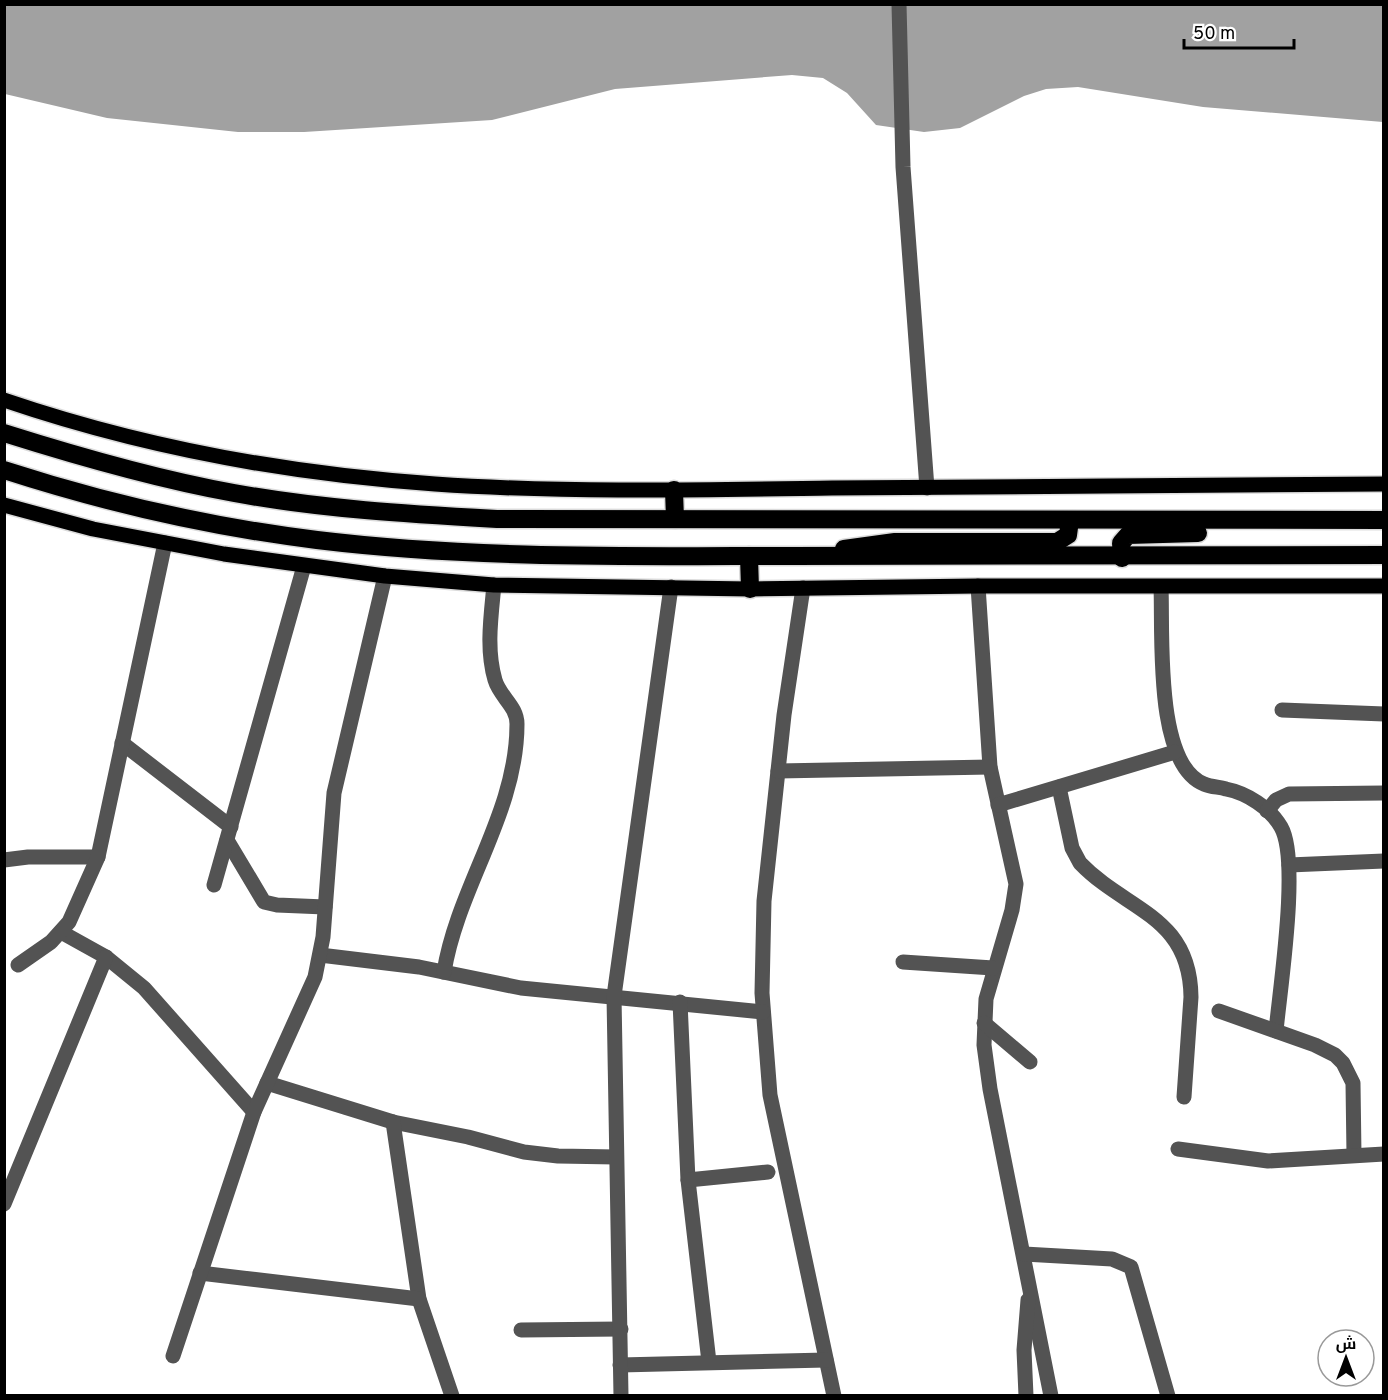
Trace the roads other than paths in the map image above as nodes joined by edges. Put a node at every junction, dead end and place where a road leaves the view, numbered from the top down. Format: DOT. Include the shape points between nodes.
graph roads {
  1 [pos="899,4"];
  2 [pos="4,400"];
  3 [pos="4,433"];
  4 [pos="4,470"];
  5 [pos="1383,484"];
  6 [pos="927,488"];
  7 [pos="674,490"];
  8 [pos="4,505"];
  9 [pos="675,519"];
  10 [pos="1070,520"];
  11 [pos="1383,520"];
  12 [pos="1312,522"];
  13 [pos="165,543"];
  14 [pos="1383,555"];
  15 [pos="749,556"];
  16 [pos="807,556"];
  17 [pos="1122,558"];
  18 [pos="304,566"];
  19 [pos="385,576"];
  20 [pos="494,585"];
  21 [pos="978,586"];
  22 [pos="1383,586"];
  23 [pos="1161,587"];
  24 [pos="671,588"];
  25 [pos="803,588"];
  26 [pos="750,589"];
  27 [pos="1282,710"];
  28 [pos="1383,714"];
  29 [pos="122,743"];
  30 [pos="1175,752"];
  31 [pos="990,767"];
  32 [pos="778,771"];
  33 [pos="1059,787"];
  34 [pos="1383,793"];
  35 [pos="998,805"];
  36 [pos="1267,811"];
  37 [pos="229,834"];
  38 [pos="98,857"];
  39 [pos="4,860"];
  40 [pos="1383,861"];
  41 [pos="1289,865"];
  42 [pos="214,885"];
  43 [pos="325,907"];
  44 [pos="61,932"];
  45 [pos="320,955"];
  46 [pos="106,957"];
  47 [pos="903,962"];
  48 [pos="18,964"];
  49 [pos="993,968"];
  50 [pos="444,972"];
  51 [pos="614,996"];
  52 [pos="680,1002"];
  53 [pos="1219,1011"];
  54 [pos="763,1012"];
  55 [pos="984,1023"];
  56 [pos="1276,1031"];
  57 [pos="1030,1062"];
  58 [pos="267,1083"];
  59 [pos="1184,1097"];
  60 [pos="254,1112"];
  61 [pos="393,1122"];
  62 [pos="1178,1149"];
  63 [pos="1383,1154"];
  64 [pos="1354,1155"];
  65 [pos="616,1157"];
  66 [pos="768,1172"];
  67 [pos="688,1180"];
  68 [pos="4,1204"];
  69 [pos="1024,1254"];
  70 [pos="200,1273"];
  71 [pos="1030,1282"];
  72 [pos="419,1299"];
  73 [pos="621,1329"];
  74 [pos="522,1330"];
  75 [pos="173,1356"];
  76 [pos="826,1360"];
  77 [pos="709,1362"];
  78 [pos="620,1365"];
  79 [pos="452,1395"];
  80 [pos="621,1395"];
  81 [pos="834,1395"];
  82 [pos="1026,1395"];
  83 [pos="1051,1395"];
  84 [pos="1168,1395"];
  1 -- 6 [label="street" via="903,167"];
  2 -- 7 [label="main road" via="151,441 303,469 432,484"];
  3 -- 9 [label="highway" via="148,475 321,506 497,519"];
  4 -- 15 [label="highway" via="139,508 316,540 406,549"];
  5 -- 6 [label="main road"];
  6 -- 7 [label="main road"];
  7 -- 9 [label="highway"];
  8 -- 13 [label="main road"];
  9 -- 10 [label="highway"];
  10 -- 12 [label="highway"];
  10 -- 16 [label="highway" via="1068,536 1057,542 882,542"];
  11 -- 12 [label="highway"];
  12 -- 17 [label="highway" via="1260,533 1132,534 1121,543"];
  13 -- 18 [label="main road"];
  13 -- 29 [label="street"];
  14 -- 17 [label="highway"];
  15 -- 16 [label="highway"];
  15 -- 26 [label="highway"];
  16 -- 17 [label="highway"];
  18 -- 19 [label="main road"];
  18 -- 37 [label="street"];
  19 -- 20 [label="main road"];
  19 -- 43 [label="street" via="334,793"];
  20 -- 24 [label="main road"];
  20 -- 50 [label="street" via="492,669 500,692 515,713 512,766 506,795 456,921"];
  21 -- 23 [label="main road"];
  21 -- 25 [label="main road"];
  21 -- 31 [label="street"];
  22 -- 23 [label="main road"];
  23 -- 30 [label="street" via="1167,728"];
  24 -- 26 [label="main road"];
  24 -- 51 [label="street"];
  25 -- 26 [label="main road"];
  25 -- 32 [label="street"];
  27 -- 28 [label="street"];
  29 -- 37 [label="street"];
  29 -- 38 [label="street"];
  30 -- 33 [label="street"];
  30 -- 36 [label="street" via="1198,781 1239,792"];
  31 -- 32 [label="street"];
  31 -- 35 [label="street"];
  32 -- 54 [label="street" via="764,901"];
  33 -- 35 [label="street"];
  33 -- 59 [label="street" via="1072,848 1080,863 1164,925 1183,951 1191,981"];
  34 -- 36 [label="street" via="1289,794 1276,800"];
  35 -- 49 [label="street" via="1016,884 1012,910"];
  36 -- 41 [label="street" via="1281,827"];
  37 -- 42 [label="street"];
  37 -- 43 [label="street" via="264,902"];
  38 -- 39 [label="street"];
  38 -- 44 [label="street" via="76,910"];
  40 -- 41 [label="street"];
  41 -- 56 [label="street"];
  43 -- 45 [label="street"];
  44 -- 46 [label="street"];
  44 -- 48 [label="street"];
  45 -- 50 [label="street"];
  45 -- 58 [label="street" via="306,998"];
  46 -- 60 [label="street" via="144,988"];
  46 -- 68 [label="street"];
  47 -- 49 [label="street"];
  49 -- 55 [label="street"];
  50 -- 51 [label="street" via="521,988"];
  51 -- 52 [label="street"];
  51 -- 65 [label="street"];
  52 -- 54 [label="street"];
  52 -- 67 [label="street"];
  53 -- 56 [label="street"];
  54 -- 76 [label="street" via="770,1095"];
  55 -- 57 [label="street"];
  55 -- 69 [label="street" via="988,1078"];
  56 -- 64 [label="street" via="1326,1049 1350,1072 1355,1094"];
  58 -- 60 [label="street"];
  58 -- 61 [label="street"];
  60 -- 70 [label="street"];
  61 -- 65 [label="street" via="524,1152"];
  61 -- 72 [label="street"];
  62 -- 64 [label="street" via="1268,1161"];
  63 -- 64 [label="street"];
  65 -- 73 [label="street"];
  66 -- 67 [label="street"];
  67 -- 77 [label="street"];
  69 -- 71 [label="street"];
  69 -- 84 [label="street" via="1112,1259 1131,1267"];
  70 -- 72 [label="street"];
  70 -- 75 [label="street"];
  71 -- 82 [label="street" via="1024,1350"];
  71 -- 83 [label="street"];
  72 -- 79 [label="street"];
  73 -- 74 [label="street"];
  73 -- 78 [label="street"];
  76 -- 77 [label="street"];
  76 -- 81 [label="street"];
  77 -- 78 [label="street"];
  78 -- 80 [label="street"];
}
